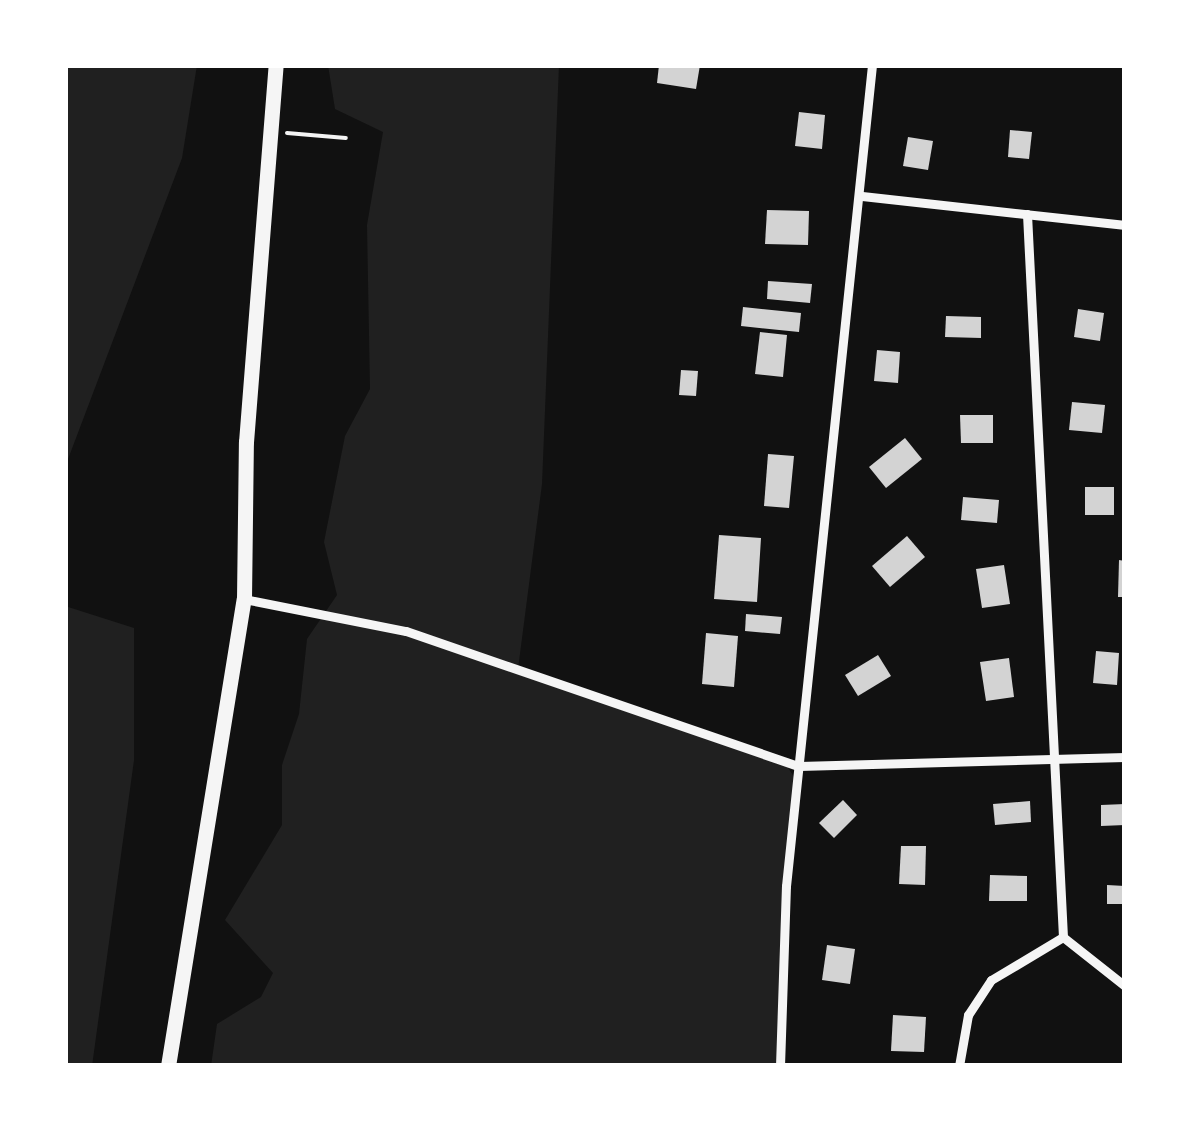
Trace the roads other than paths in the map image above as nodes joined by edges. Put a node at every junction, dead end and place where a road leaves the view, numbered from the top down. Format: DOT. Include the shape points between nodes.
graph roads {
  1 [pos="276,65"];
  2 [pos="872,65"];
  3 [pos="862,196"];
  4 [pos="1027,214"];
  5 [pos="1125,226"];
  6 [pos="244,599"];
  7 [pos="1125,757"];
  8 [pos="1060,758"];
  9 [pos="798,766"];
  10 [pos="1063,937"];
  11 [pos="1125,986"];
  12 [pos="168,1066"];
  13 [pos="780,1066"];
  14 [pos="959,1066"];
  1 -- 6 [label="main road" via="246,442"];
  2 -- 3 [label="street"];
  3 -- 4 [label="street"];
  3 -- 9 [label="street"];
  4 -- 5 [label="street"];
  4 -- 8 [label="street" via="1029,400"];
  6 -- 9 [label="street" via="406,632"];
  6 -- 12 [label="main road"];
  7 -- 8 [label="street"];
  8 -- 9 [label="street"];
  8 -- 10 [label="street"];
  9 -- 13 [label="street"];
  10 -- 11 [label="street"];
  10 -- 14 [label="street" via="991,980 968,1015"];
}
